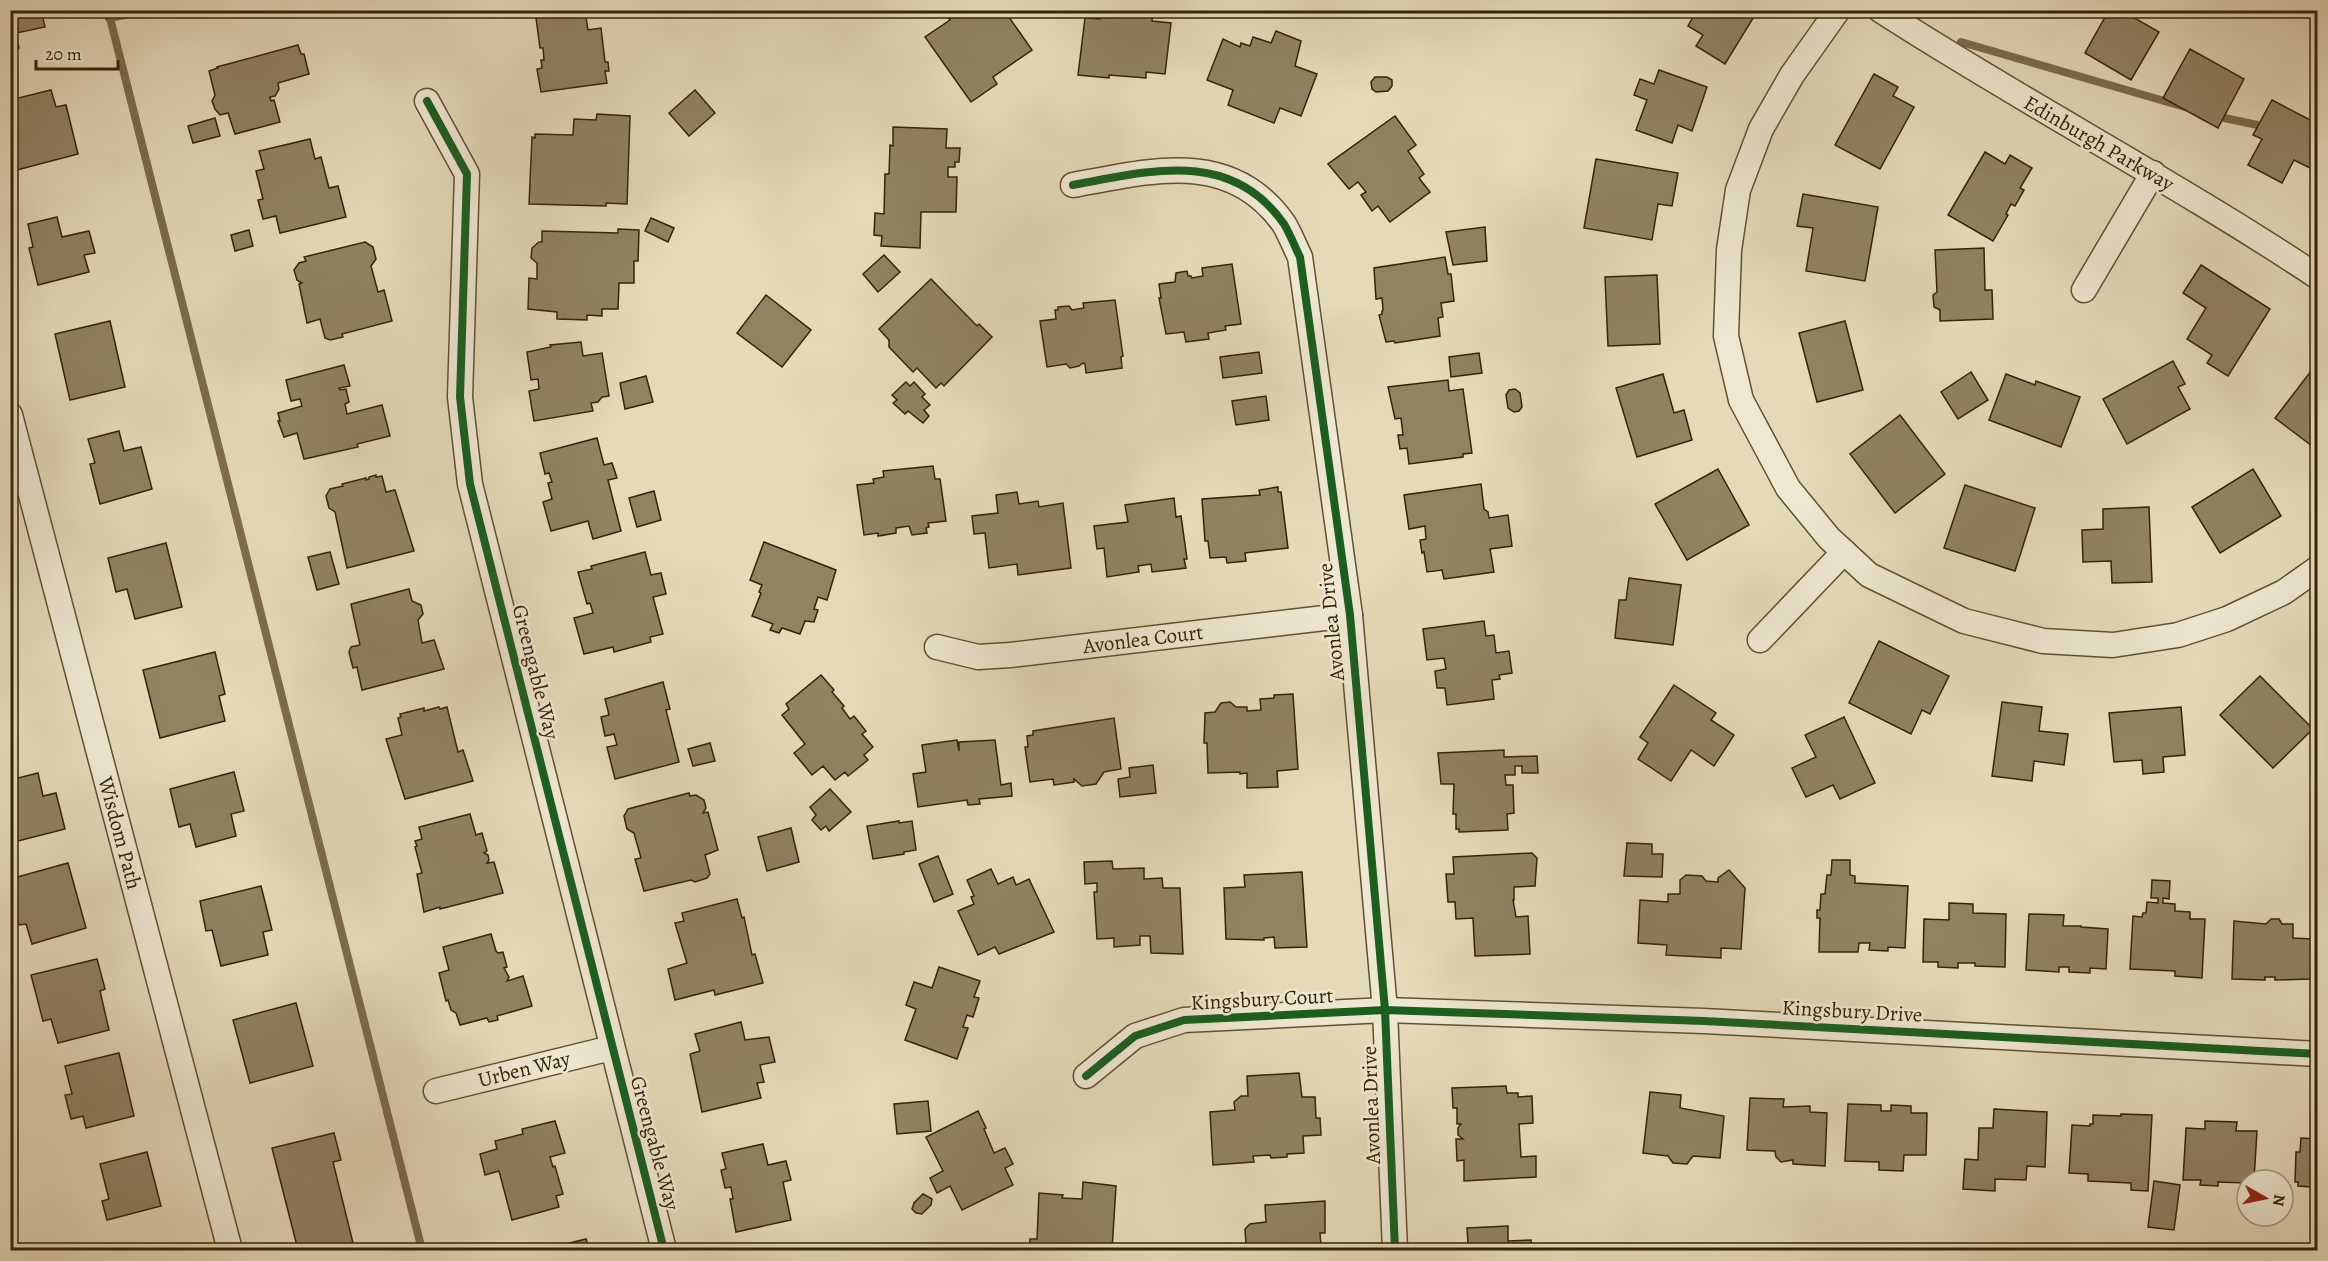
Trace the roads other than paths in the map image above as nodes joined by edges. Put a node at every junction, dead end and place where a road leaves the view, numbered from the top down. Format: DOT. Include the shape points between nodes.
graph roads {
  1 [pos="1838,10"];
  2 [pos="1880,10"];
  3 [pos="427,101"];
  4 [pos="2153,173"];
  5 [pos="1073,185"];
  6 [pos="2318,277"];
  7 [pos="2084,290"];
  8 [pos="10,415"];
  9 [pos="1844,552"];
  10 [pos="2314,577"];
  11 [pos="1350,615"];
  12 [pos="1760,640"];
  13 [pos="937,647"];
  14 [pos="1385,1010"];
  15 [pos="611,1048"];
  16 [pos="2318,1053"];
  17 [pos="1086,1076"];
  18 [pos="436,1091"];
  19 [pos="230,1251"];
  20 [pos="664,1251"];
  21 [pos="1395,1251"];
  1 -- 9 [label="street" via="1766,120 1738,190 1728,250 1726,336 1741,400 1788,488"];
  2 -- 4 [label="street, Edinburgh Parkway"];
  3 -- 15 [label="street, Greengable Way" via="467,174 460,398 470,484"];
  4 -- 6 [label="street, Edinburgh Parkway"];
  4 -- 7 [label="street"];
  5 -- 11 [label="street, Avonlea Drive" via="1159,170 1195,170 1230,179 1260,197 1284,225 1300,257"];
  8 -- 19 [label="street, Wisdom Path"];
  9 -- 10 [label="street" via="1869,575 1964,621 2043,642 2114,645 2178,635 2227,619"];
  9 -- 12 [label="street"];
  11 -- 13 [label="street, Avonlea Court" via="1010,655 978,657"];
  11 -- 14 [label="street, Avonlea Drive"];
  14 -- 16 [label="street, Kingsbury Drive" via="1704,1021"];
  14 -- 17 [label="street, Kingsbury Court" via="1184,1020 1135,1036"];
  14 -- 21 [label="street, Avonlea Drive"];
  15 -- 18 [label="street, Urben Way"];
  15 -- 20 [label="street, Greengable Way"];
}
